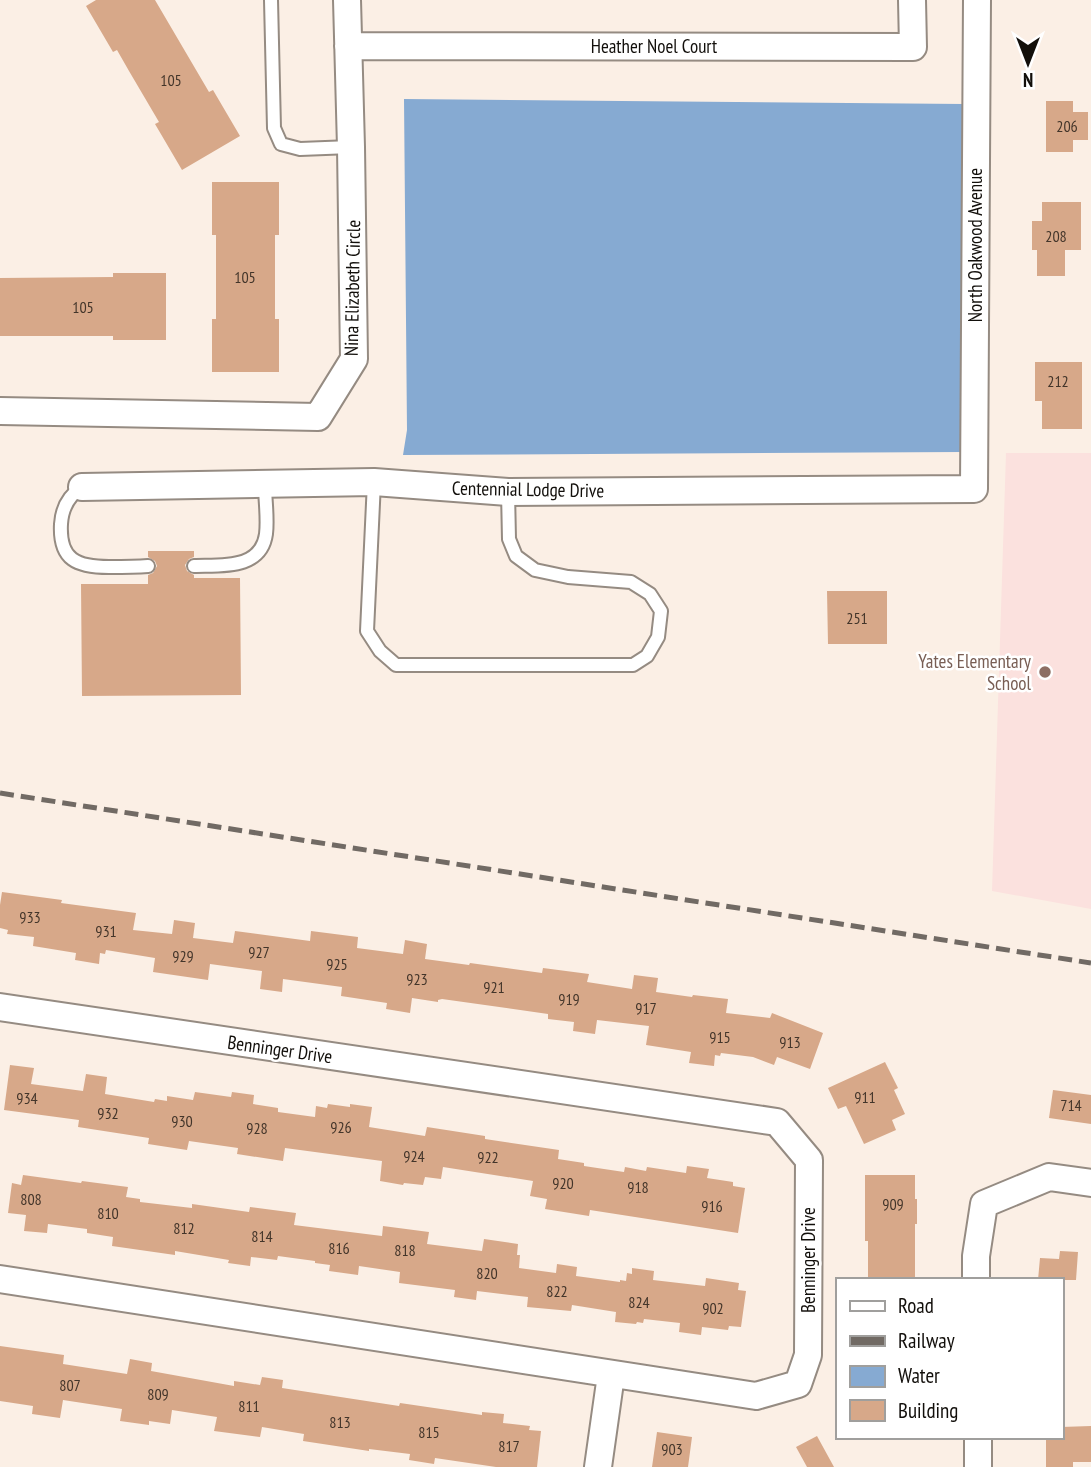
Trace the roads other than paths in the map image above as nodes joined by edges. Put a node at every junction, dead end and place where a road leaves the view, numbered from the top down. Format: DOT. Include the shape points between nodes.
graph roads {
  1 [pos="271,0"];
  2 [pos="347,0"];
  3 [pos="912,0"];
  4 [pos="977,0"];
  5 [pos="348,46"];
  6 [pos="351,147"];
  7 [pos="0,411"];
  8 [pos="374,482"];
  9 [pos="265,485"];
  10 [pos="82,488"];
  11 [pos="974,489"];
  12 [pos="508,492"];
  13 [pos="148,566"];
  14 [pos="194,566"];
  15 [pos="0,1007"];
  16 [pos="1091,1183"];
  17 [pos="976,1278"];
  18 [pos="0,1279"];
  19 [pos="611,1375"];
  20 [pos="978,1439"];
  21 [pos="598,1467"];
  22 [pos="978,1467"];
  1 -- 6 [label="lane" via="274,128 281,144 300,149"];
  2 -- 5 [label="street, Nina Elizabeth Circle"];
  3 -- 5 [label="street, Heather Noel Court" via="913,47"];
  4 -- 11 [label="street, North Oakwood Avenue"];
  5 -- 6 [label="street, Nina Elizabeth Circle"];
  6 -- 7 [label="street, Nina Elizabeth Circle" via="354,359 318,416"];
  8 -- 9 [label="street, Centennial Lodge Drive"];
  8 -- 12 [label="street, Centennial Lodge Drive"];
  8 -- 12 [label="lane" via="367,631 396,665 633,666 647,656 658,637 661,611 650,594 631,582 535,570 516,556 509,539"];
  9 -- 10 [label="street, Centennial Lodge Drive"];
  9 -- 14 [label="lane" via="266,535 261,548 250,560"];
  10 -- 13 [label="lane" via="72,494 63,512 62,537 69,558 91,567"];
  11 -- 12 [label="street, Centennial Lodge Drive"];
  15 -- 19 [label="street, Benninger Drive" via="777,1122 808,1160 808,1355 798,1384 756,1396"];
  16 -- 17 [label="street" via="1049,1177 984,1204"];
  18 -- 19 [label="street, Benninger Drive"];
  19 -- 21 [label="street"];
  20 -- 22 [label="street"];
}
